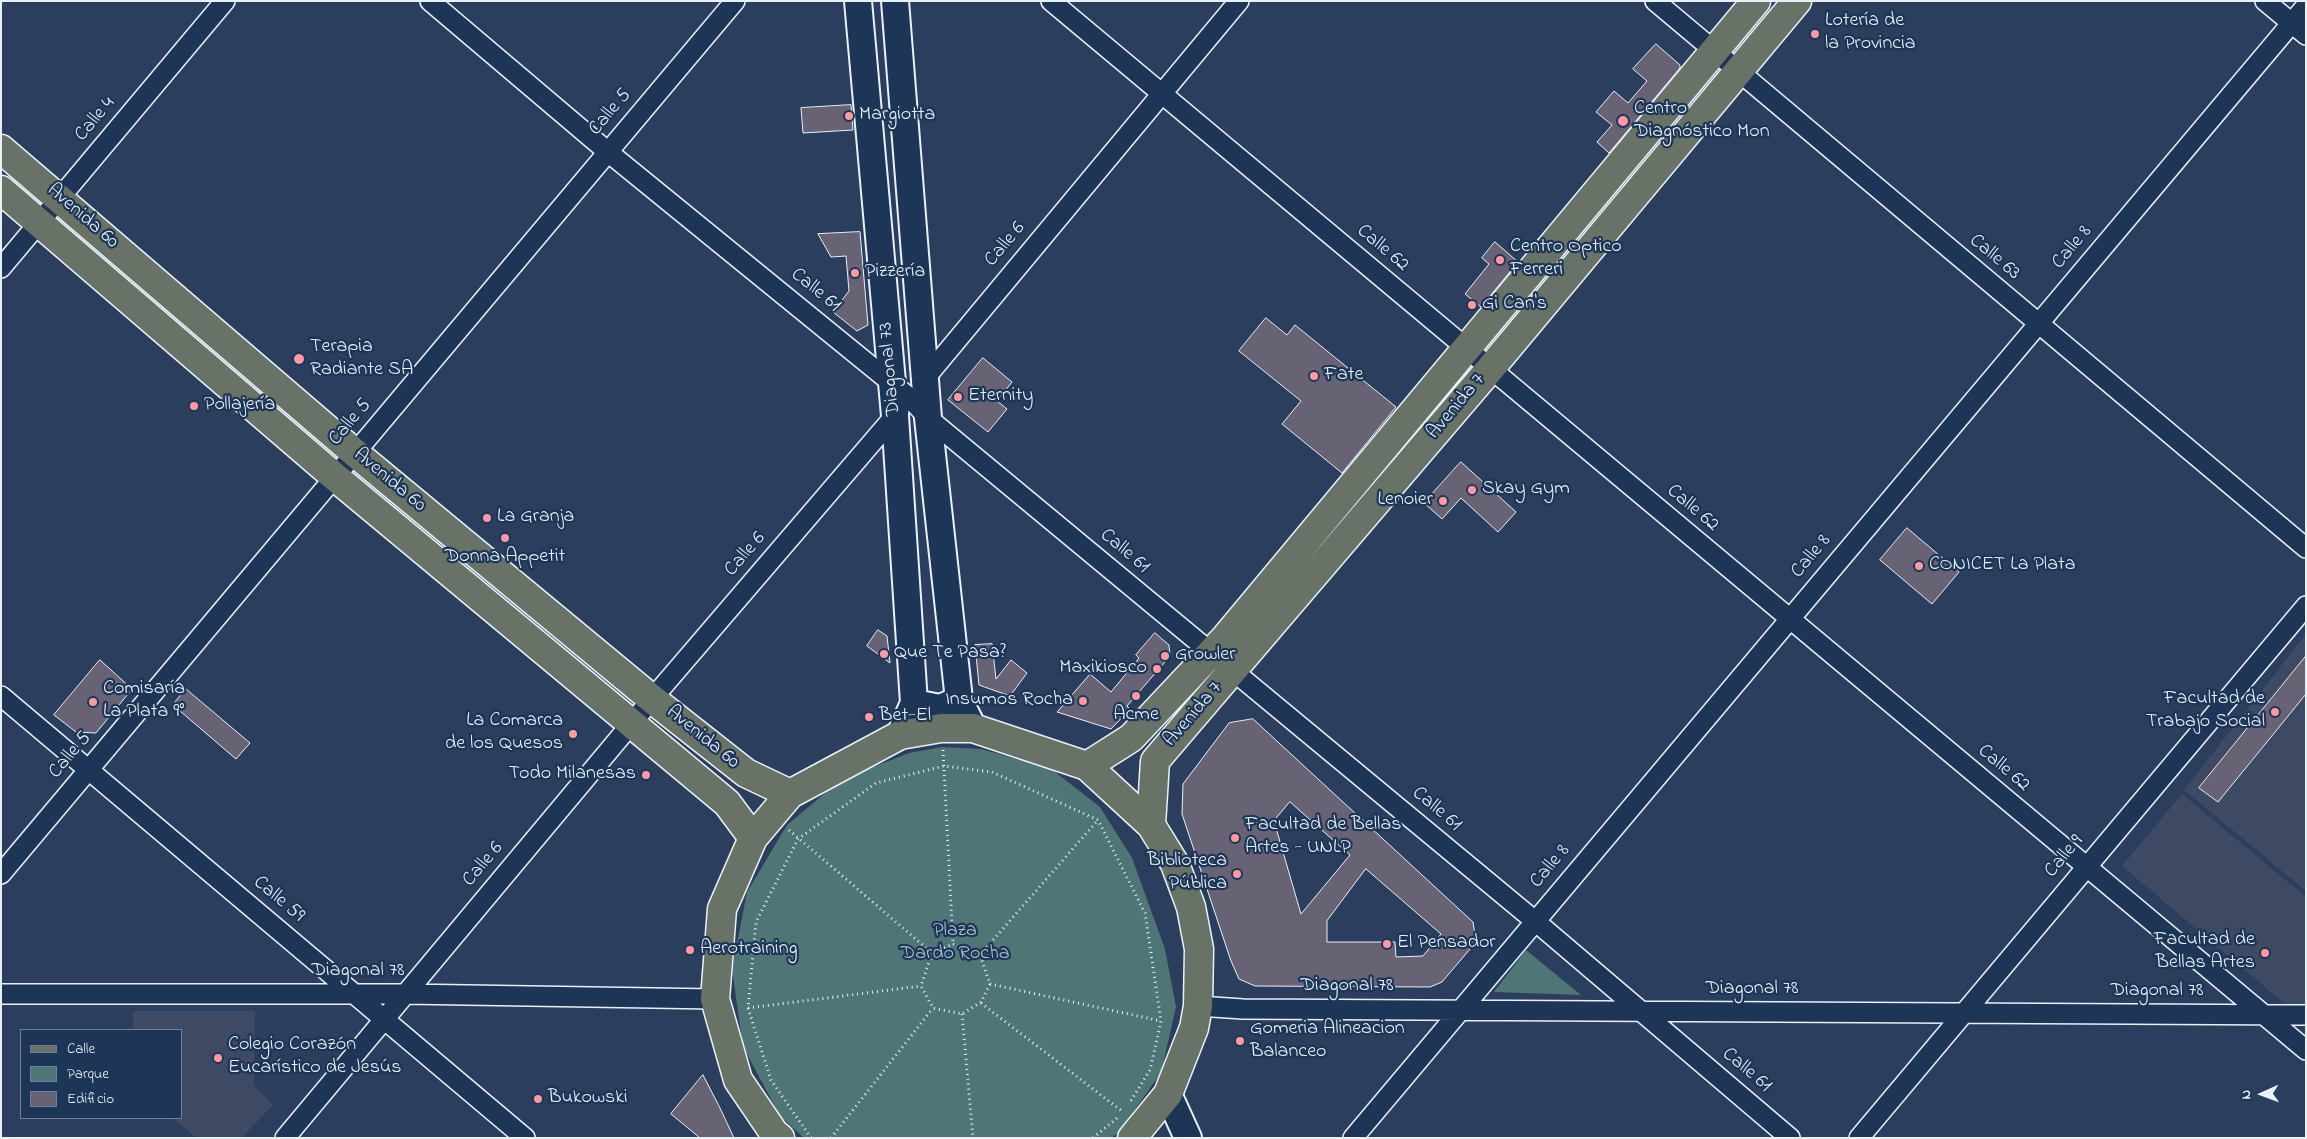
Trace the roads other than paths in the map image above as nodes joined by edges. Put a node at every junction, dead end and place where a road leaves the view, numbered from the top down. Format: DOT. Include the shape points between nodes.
graph roads {
  1 [pos="225,1"];
  2 [pos="430,1"];
  3 [pos="734,1"];
  4 [pos="858,1"];
  5 [pos="895,1"];
  6 [pos="1051,1"];
  7 [pos="1239,1"];
  8 [pos="1655,1"];
  9 [pos="1756,1"];
  10 [pos="1797,1"];
  11 [pos="2265,1"];
  12 [pos="2306,6"];
  13 [pos="2299,29"];
  14 [pos="1714,50"];
  15 [pos="1738,71"];
  16 [pos="1161,94"];
  17 [pos="1,149"];
  18 [pos="608,152"];
  19 [pos="1,190"];
  20 [pos="60,198"];
  21 [pos="40,223"];
  22 [pos="1,268"];
  23 [pos="2038,325"];
  24 [pos="1466,348"];
  25 [pos="1490,368"];
  26 [pos="925,377"];
  27 [pos="900,399"];
  28 [pos="928,418"];
  29 [pos="355,453"];
  30 [pos="335,477"];
  31 [pos="2306,548"];
  32 [pos="2306,606"];
  33 [pos="1788,620"];
  34 [pos="1211,654"];
  35 [pos="1232,671"];
  36 [pos="1,696"];
  37 [pos="652,699"];
  38 [pos="959,700"];
  39 [pos="914,703"];
  40 [pos="631,725"];
  41 [pos="973,728"];
  42 [pos="900,735"];
  43 [pos="1087,766"];
  44 [pos="89,770"];
  45 [pos="746,773"];
  46 [pos="790,794"];
  47 [pos="727,803"];
  48 [pos="1151,825"];
  49 [pos="753,838"];
  50 [pos="2086,868"];
  51 [pos="1,874"];
  52 [pos="1535,921"];
  53 [pos="1,994"];
  54 [pos="355,994"];
  55 [pos="405,994"];
  56 [pos="715,999"];
  57 [pos="1198,1006"];
  58 [pos="1461,1010"];
  59 [pos="1642,1012"];
  60 [pos="1963,1014"];
  61 [pos="2264,1015"];
  62 [pos="2306,1015"];
  63 [pos="384,1019"];
  64 [pos="2306,1050"];
  65 [pos="1168,1094"];
  66 [pos="775,1136"];
  67 [pos="285,1138"];
  68 [pos="525,1138"];
  69 [pos="1132,1138"];
  70 [pos="1188,1138"];
  71 [pos="1353,1138"];
  72 [pos="1790,1138"];
  73 [pos="1859,1138"];
  1 -- 20 [label="street, Calle 4"];
  2 -- 18 [label="street, Calle 61"];
  3 -- 18 [label="street, Calle 5"];
  4 -- 27 [label="main road, Diagonal 73"];
  5 -- 26 [label="main road, Diagonal 73"];
  6 -- 16 [label="street, Calle 62"];
  7 -- 16 [label="street, Calle 6"];
  8 -- 14 [label="street, Calle 63"];
  9 -- 14 [label="main road, Avenida 7"];
  10 -- 15 [label="main road, Avenida 7"];
  11 -- 13 [label="street"];
  12 -- 13 [label="street, Calle 8"];
  13 -- 23 [label="street, Calle 8"];
  14 -- 15 [label="street, Calle 63"];
  14 -- 24 [label="main road, Avenida 7"];
  15 -- 23 [label="street, Calle 63"];
  15 -- 25 [label="main road, Avenida 7"];
  16 -- 24 [label="street, Calle 62"];
  16 -- 26 [label="street, Calle 6"];
  17 -- 20 [label="main road, Avenida 60"];
  18 -- 27 [label="street, Calle 61"];
  18 -- 29 [label="street, Calle 5"];
  19 -- 21 [label="main road, Avenida 60"];
  20 -- 21 [label="street, Calle 4"];
  20 -- 29 [label="main road, Avenida 60"];
  21 -- 22 [label="street, Calle 4"];
  21 -- 30 [label="main road, Avenida 60"];
  23 -- 31 [label="street, Calle 63"];
  23 -- 33 [label="street, Calle 8"];
  24 -- 25 [label="street, Calle 62"];
  24 -- 34 [label="main road, Avenida 7"];
  25 -- 33 [label="street, Calle 62"];
  25 -- 35 [label="main road, Avenida 7"];
  26 -- 27 [label="street, Calle 6"];
  26 -- 28 [label="main road, Diagonal 73"];
  27 -- 28 [label="street, Calle 61"];
  27 -- 37 [label="street, Calle 6"];
  27 -- 39 [label="main road, Diagonal 73"];
  28 -- 34 [label="street, Calle 61"];
  28 -- 38 [label="main road, Diagonal 73"];
  29 -- 30 [label="street, Calle 5"];
  29 -- 37 [label="main road, Avenida 60"];
  30 -- 40 [label="main road, Avenida 60"];
  30 -- 44 [label="street, Calle 5"];
  32 -- 50 [label="street, Calle 9"];
  33 -- 50 [label="street, Calle 62"];
  33 -- 52 [label="street, Calle 8"];
  34 -- 35 [label="street, Calle 61"];
  34 -- 43 [label="main road, Avenida 7" via="1131,738"];
  35 -- 48 [label="main road, Avenida 7" via="1155,761"];
  35 -- 52 [label="street, Calle 61"];
  36 -- 44 [label="street, Calle 59"];
  37 -- 40 [label="street, Calle 6"];
  37 -- 45 [label="main road, Avenida 60"];
  38 -- 39 [label="main road" via="940,708"];
  38 -- 41 [label="main road, Diagonal 73"];
  39 -- 42 [label="main road, Diagonal 73"];
  40 -- 47 [label="main road, Avenida 60"];
  40 -- 55 [label="street, Calle 6"];
  41 -- 42 [label="main road" via="941,728"];
  41 -- 43 [label="main road"];
  42 -- 46 [label="main road"];
  43 -- 48 [label="main road"];
  44 -- 51 [label="street, Calle 5"];
  44 -- 54 [label="street, Calle 59"];
  45 -- 46 [label="main road, Avenida 60"];
  45 -- 47 [label="main road" via="741,794"];
  46 -- 49 [label="main road"];
  47 -- 49 [label="main road, Avenida 60"];
  48 -- 57 [label="main road" via="1175,864 1191,907 1199,949"];
  49 -- 56 [label="main road" via="722,909"];
  50 -- 60 [label="street, Calle 9"];
  50 -- 61 [label="street, Calle 62"];
  52 -- 58 [label="street, Calle 8"];
  52 -- 59 [label="street, Calle 61"];
  53 -- 54 [label="street, Diagonal 78"];
  54 -- 55 [label="street, Diagonal 78"];
  54 -- 63 [label="street, Calle 59"];
  55 -- 56 [label="street, Diagonal 78"];
  55 -- 63 [label="street, Calle 6"];
  56 -- 66 [label="main road" via="738,1080"];
  57 -- 58 [label="street, Diagonal 78"];
  57 -- 65 [label="main road" via="1194,1028"];
  58 -- 59 [label="street, Diagonal 78"];
  58 -- 71 [label="street, Calle 8"];
  59 -- 60 [label="street, Diagonal 78"];
  59 -- 72 [label="street, Calle 61"];
  60 -- 61 [label="street, Diagonal 78"];
  60 -- 73 [label="street, Calle 9"];
  61 -- 62 [label="street, Diagonal 78"];
  61 -- 64 [label="street, Calle 62"];
  63 -- 67 [label="street, Calle 6"];
  63 -- 68 [label="street, Calle 59"];
  65 -- 69 [label="main road"];
  65 -- 70 [label="main road"];
}
